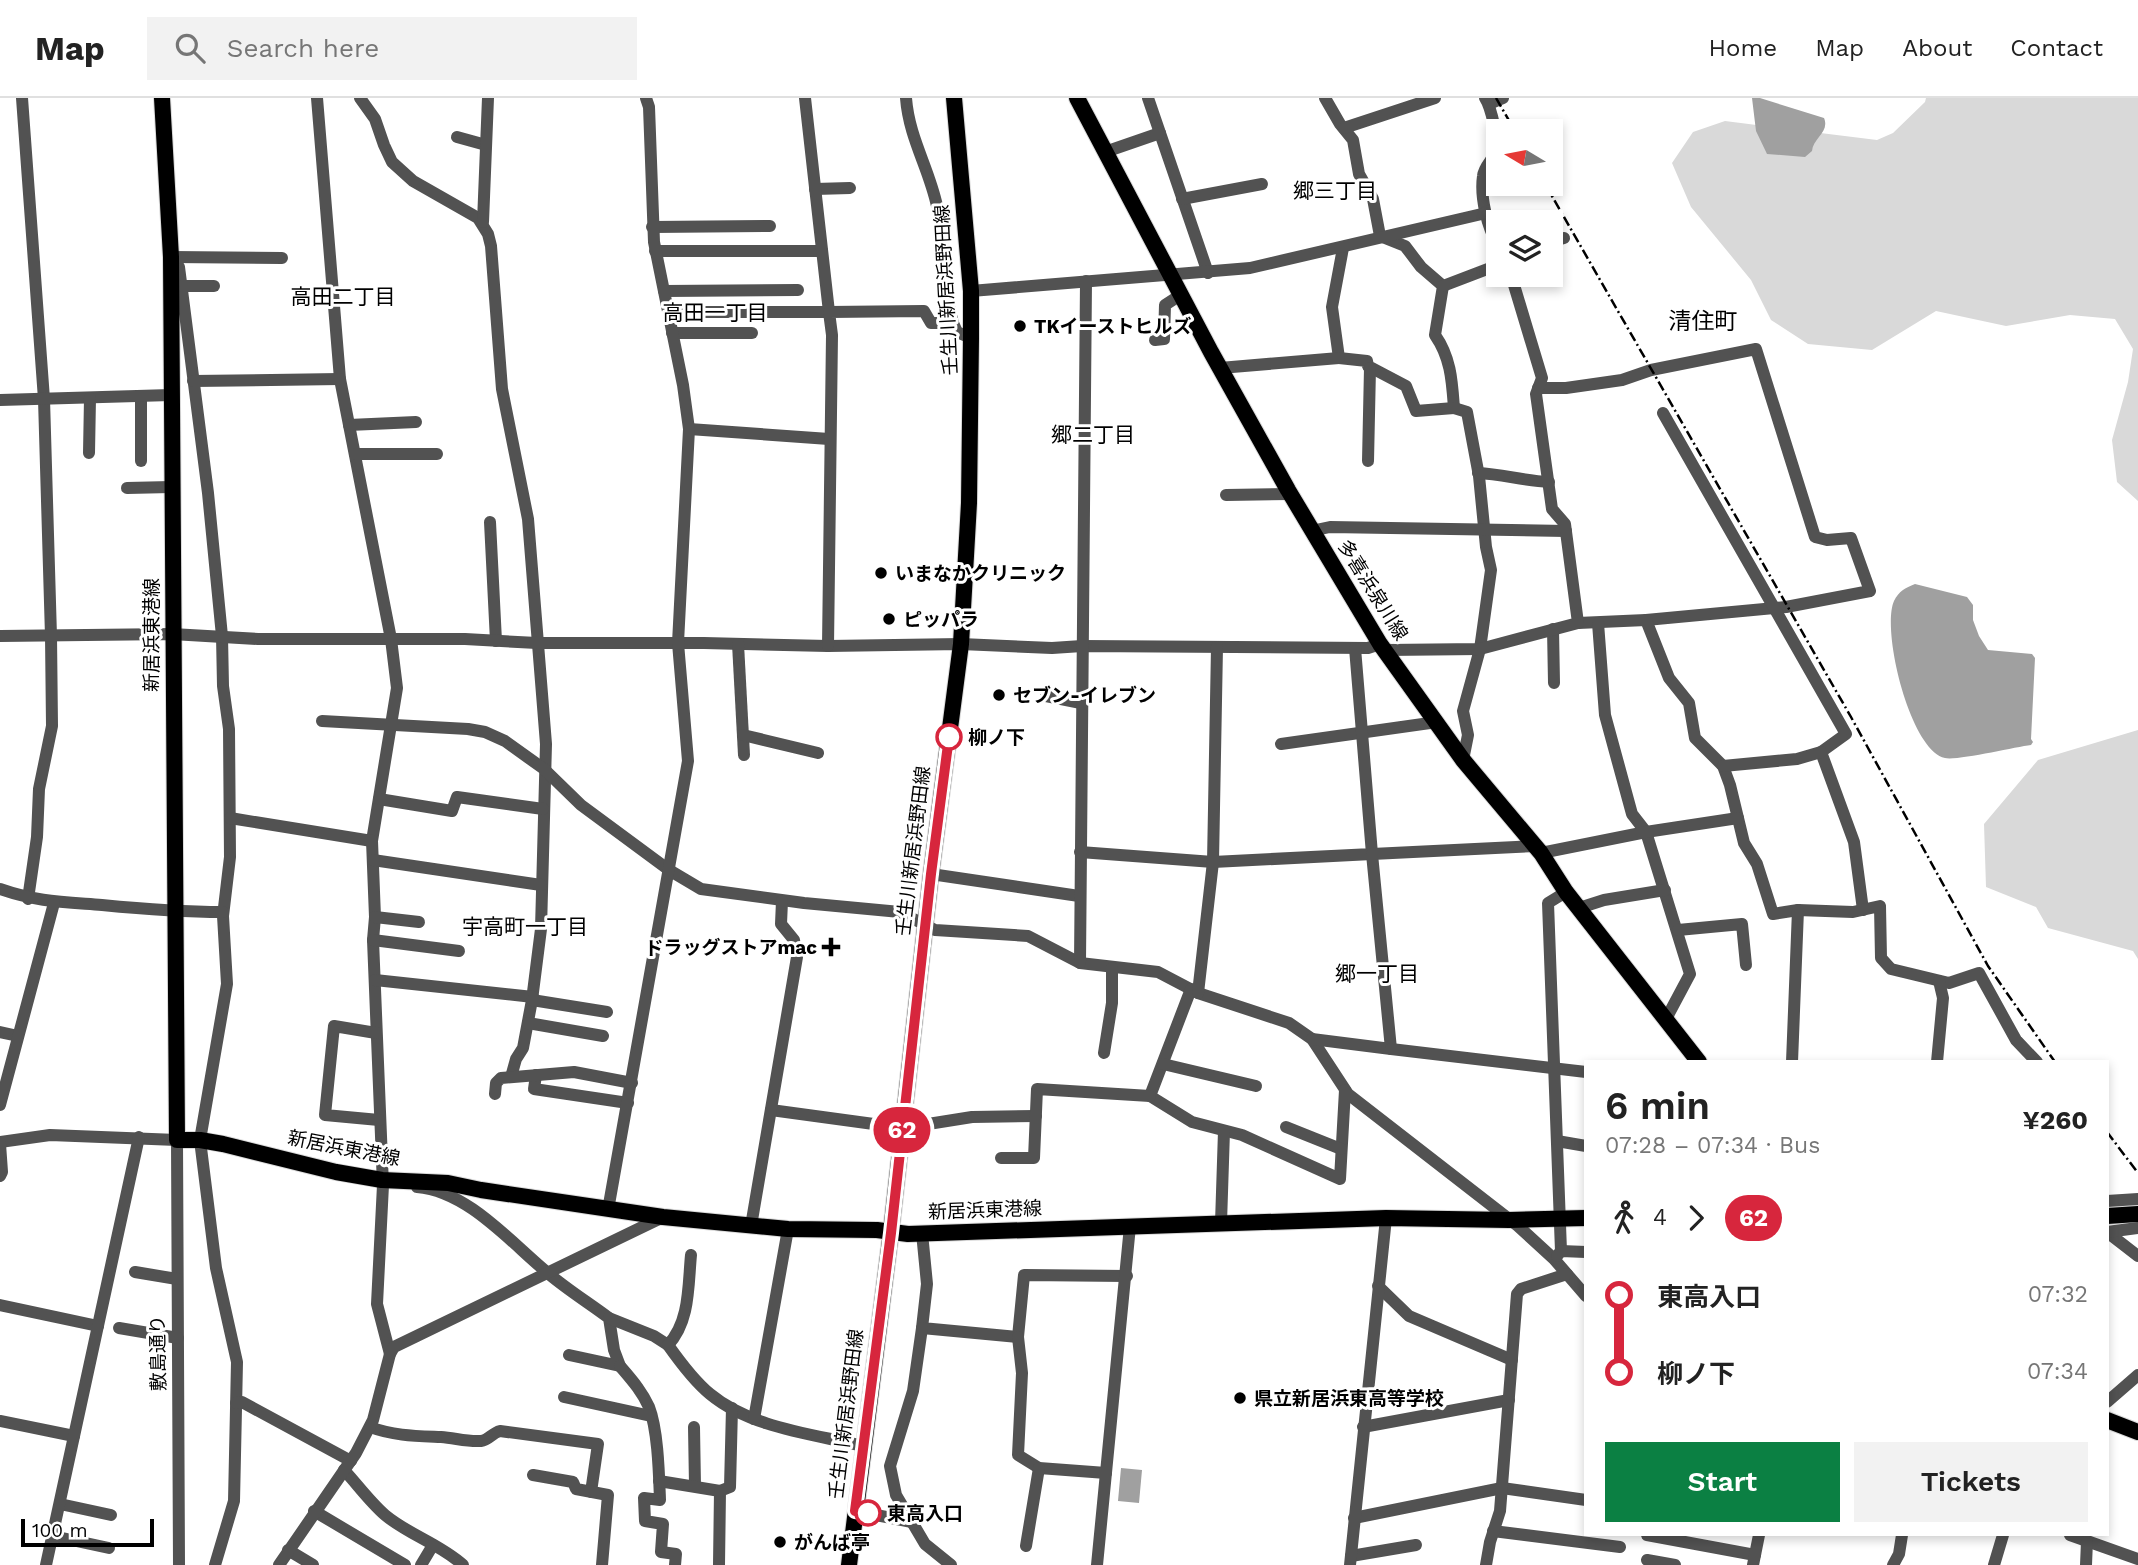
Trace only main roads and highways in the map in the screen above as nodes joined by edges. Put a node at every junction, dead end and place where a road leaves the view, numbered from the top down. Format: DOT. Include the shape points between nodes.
graph roads {
  1 [pos="162,98"];
  2 [pos="954,98"];
  3 [pos="1077,98"];
  4 [pos="1697,1060"];
  5 [pos="2138,1214"];
  6 [pos="2109,1216"];
  7 [pos="1584,1218"];
  8 [pos="891,1233"];
  9 [pos="2109,1421"];
  10 [pos="2138,1432"];
  11 [pos="849,1565"];
  1 -- 8 [label="main road, 新居浜東港線" via="171,257 177,1140 200,1140 382,1182 448,1182 608,1210 751,1226"];
  2 -- 8 [label="main road, 壬生川新居浜野田線" via="971,291 970,503 961,644"];
  3 -- 4 [label="main road, 多喜浜泉川線" via="1290,494 1383,647 1463,760 1538,849 1566,892"];
  5 -- 6 [label="main road"];
  7 -- 8 [label="main road, 新居浜東港線" via="1386,1218"];
  8 -- 11 [label="main road, 壬生川新居浜野田線"];
  9 -- 10 [label="main road"];
}
